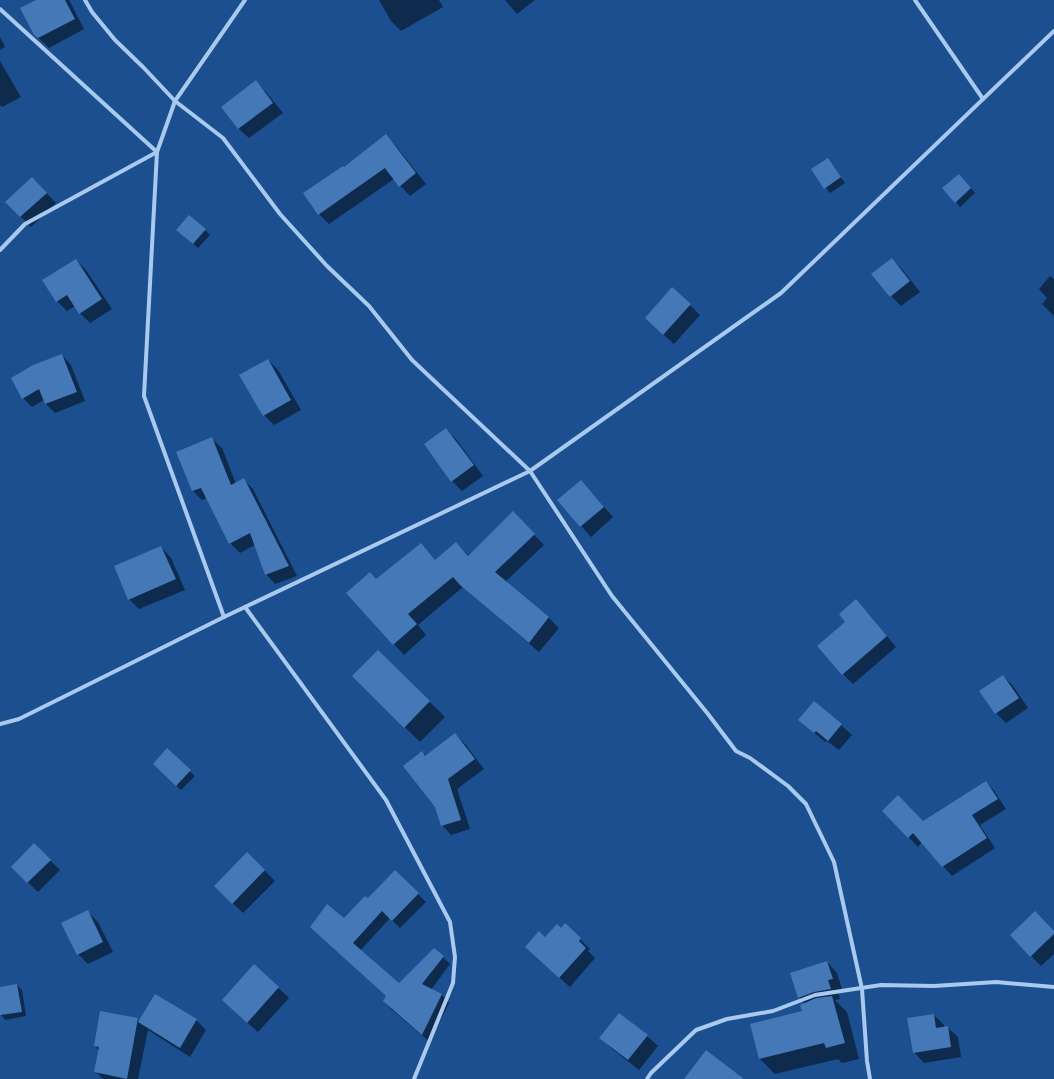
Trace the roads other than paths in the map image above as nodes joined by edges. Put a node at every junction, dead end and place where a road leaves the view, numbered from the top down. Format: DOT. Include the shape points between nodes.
graph roads {
  1 [pos="85,0"];
  2 [pos="245,0"];
  3 [pos="915,0"];
  4 [pos="0,9"];
  5 [pos="1054,31"];
  6 [pos="983,99"];
  7 [pos="175,101"];
  8 [pos="157,152"];
  9 [pos="0,250"];
  10 [pos="530,471"];
  11 [pos="245,607"];
  12 [pos="224,617"];
  13 [pos="0,724"];
  14 [pos="1054,987"];
  15 [pos="862,989"];
  16 [pos="414,1079"];
  17 [pos="647,1079"];
  18 [pos="870,1079"];
  1 -- 7 [label="street" via="115,40"];
  2 -- 7 [label="street"];
  3 -- 6 [label="street"];
  4 -- 8 [label="street"];
  5 -- 6 [label="street"];
  6 -- 10 [label="street" via="781,293"];
  7 -- 8 [label="street"];
  7 -- 10 [label="street" via="223,138 280,214 326,266 369,306 412,360"];
  8 -- 9 [label="street" via="25,224"];
  8 -- 12 [label="street" via="144,396"];
  10 -- 11 [label="street"];
  10 -- 15 [label="street" via="612,596 736,751 750,758 788,786 806,804 834,862"];
  11 -- 12 [label="street"];
  11 -- 16 [label="street" via="386,800 450,922 455,957 453,983"];
  12 -- 13 [label="street" via="19,719"];
  14 -- 15 [label="street" via="996,982 934,986 881,985"];
  15 -- 17 [label="street" via="815,995 773,1011 728,1019 696,1030"];
  15 -- 18 [label="street"];
}
